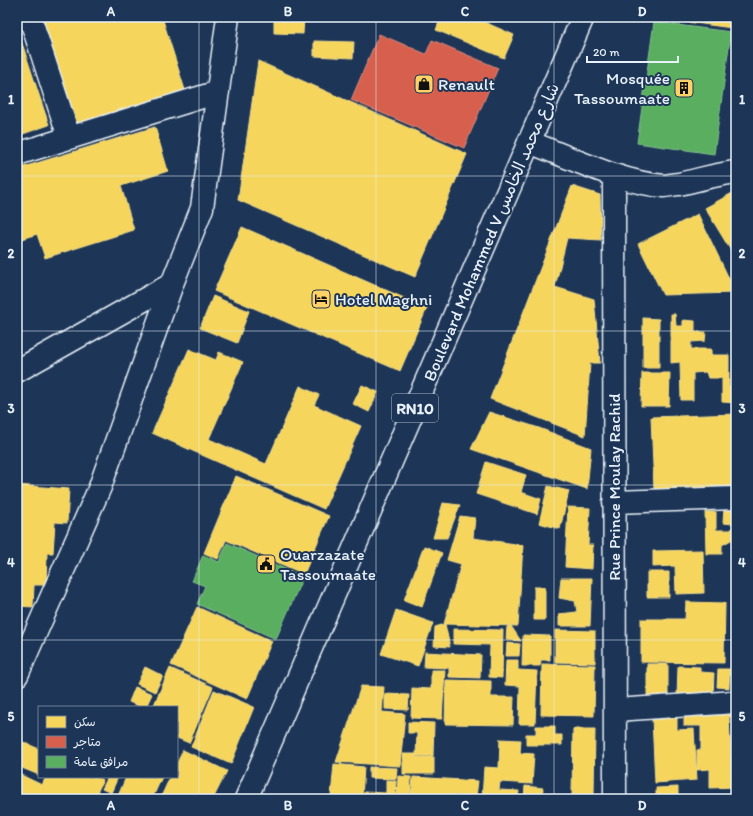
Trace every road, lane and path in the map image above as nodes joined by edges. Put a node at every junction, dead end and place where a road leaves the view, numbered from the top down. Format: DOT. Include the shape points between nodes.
graph roads {
  1 [pos="30,17"];
  2 [pos="228,17"];
  3 [pos="583,17"];
  4 [pos="218,92"];
  5 [pos="69,138"];
  6 [pos="529,142"];
  7 [pos="17,154"];
  8 [pos="736,172"];
  9 [pos="614,175"];
  10 [pos="172,284"];
  11 [pos="17,369"];
  12 [pos="736,498"];
  13 [pos="614,502"];
  14 [pos="22,650"];
  15 [pos="17,675"];
  16 [pos="736,702"];
  17 [pos="615,710"];
  18 [pos="246,799"];
  19 [pos="615,799"];
  1 -- 5 [label="street"];
  2 -- 4 [label="street"];
  3 -- 6 [label="street, Boulevard Mohammed V شارع محمد الخامس / RN10"];
  4 -- 5 [label="street"];
  4 -- 10 [label="street" via="202,208"];
  5 -- 7 [label="street"];
  6 -- 9 [label="street"];
  6 -- 18 [label="street, Boulevard Mohammed V شارع محمد الخامس / RN10"];
  8 -- 9 [label="street" via="664,186"];
  9 -- 13 [label="street, Rue Prince Moulay Rachid"];
  10 -- 11 [label="street"];
  10 -- 14 [label="street" via="100,487"];
  12 -- 13 [label="street"];
  13 -- 17 [label="street, Rue Prince Moulay Rachid"];
  14 -- 15 [label="street"];
  16 -- 17 [label="street"];
  17 -- 19 [label="street, Rue Prince Moulay Rachid"];
}
